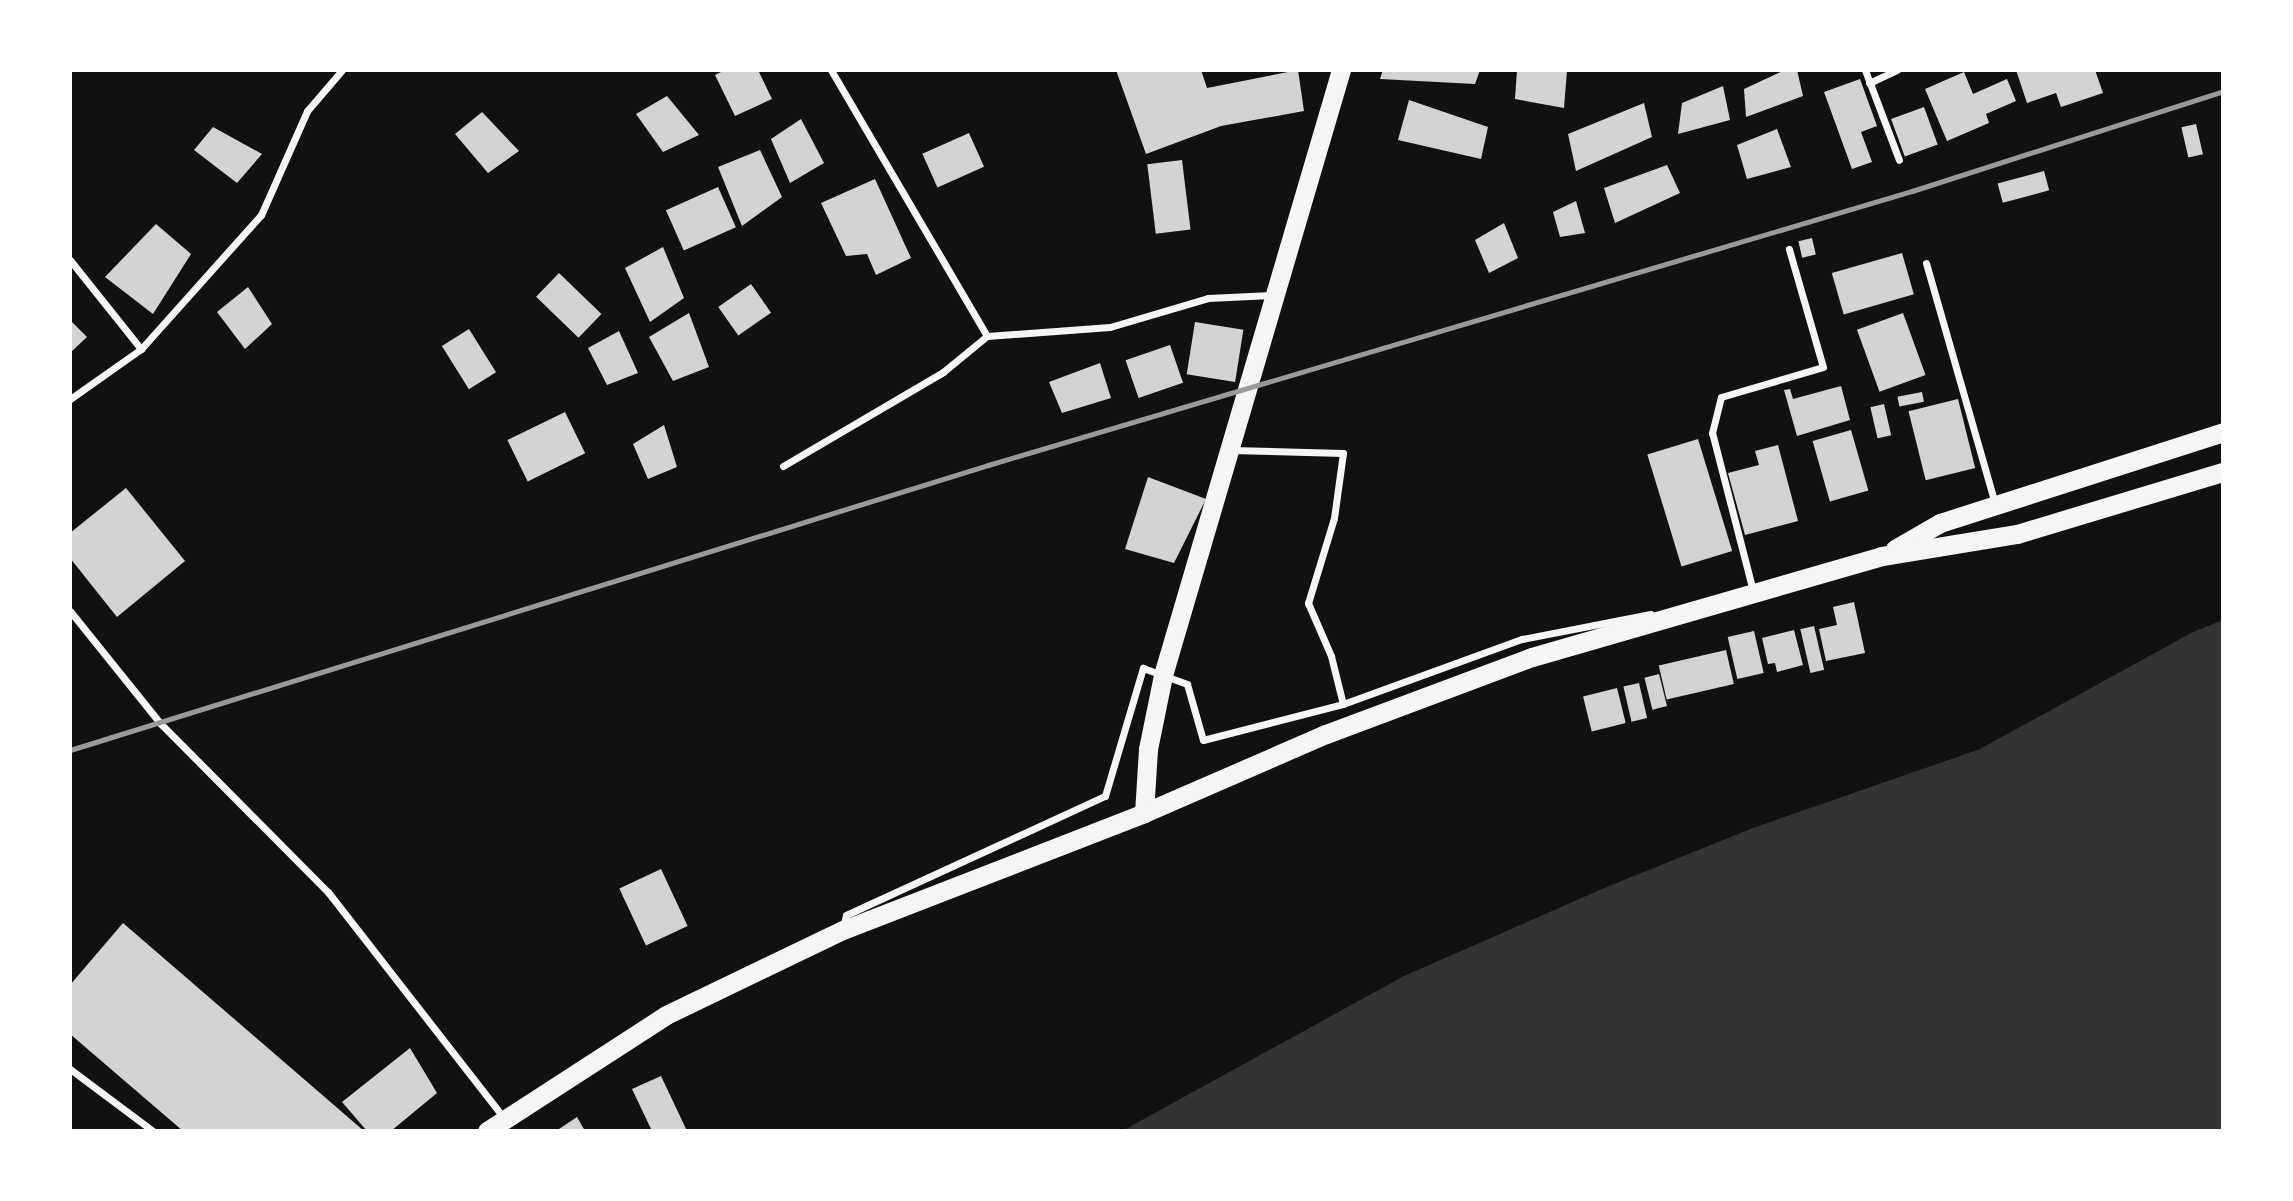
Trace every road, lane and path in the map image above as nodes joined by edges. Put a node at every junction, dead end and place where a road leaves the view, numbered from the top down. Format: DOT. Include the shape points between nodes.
graph roads {
  1 [pos="342,70"];
  2 [pos="831,70"];
  3 [pos="1341,70"];
  4 [pos="1865,70"];
  5 [pos="1897,70"];
  6 [pos="1870,83"];
  7 [pos="1899,160"];
  8 [pos="1789,249"];
  9 [pos="70,260"];
  10 [pos="1926,263"];
  11 [pos="1275,295"];
  12 [pos="987,336"];
  13 [pos="141,349"];
  14 [pos="70,399"];
  15 [pos="2223,432"];
  16 [pos="1231,450"];
  17 [pos="783,466"];
  18 [pos="2223,472"];
  19 [pos="1996,506"];
  20 [pos="1882,556"];
  21 [pos="1753,593"];
  22 [pos="70,611"];
  23 [pos="1163,675"];
  24 [pos="1343,704"];
  25 [pos="1144,813"];
  26 [pos="843,930"];
  27 [pos="70,1069"];
  28 [pos="504,1117"];
  29 [pos="153,1131"];
  30 [pos="487,1131"];
  1 -- 13 [label="street" via="307,111 261,215"];
  2 -- 12 [label="street"];
  3 -- 11 [label="highway"];
  4 -- 6 [label="street"];
  5 -- 6 [label="street"];
  6 -- 7 [label="street"];
  8 -- 21 [label="street" via="1824,367 1721,397 1712,432"];
  9 -- 13 [label="street"];
  10 -- 19 [label="street"];
  11 -- 12 [label="street" via="1208,298 1110,327"];
  11 -- 16 [label="highway"];
  12 -- 17 [label="street" via="943,372"];
  13 -- 14 [label="street"];
  15 -- 19 [label="highway"];
  16 -- 23 [label="highway"];
  16 -- 24 [label="street" via="1343,453 1334,517 1308,603 1331,656"];
  18 -- 20 [label="highway" via="2017,534"];
  19 -- 20 [label="highway" via="1940,523"];
  20 -- 21 [label="highway"];
  21 -- 24 [label="street" via="1522,639"];
  21 -- 25 [label="highway" via="1532,657 1326,734"];
  22 -- 28 [label="street" via="160,723 328,892"];
  23 -- 24 [label="street" via="1187,684 1203,740"];
  23 -- 25 [label="highway" via="1148,749"];
  23 -- 26 [label="street" via="1143,668 1105,796 846,915"];
  25 -- 26 [label="highway"];
  26 -- 28 [label="highway" via="666,1015"];
  27 -- 29 [label="street"];
  28 -- 30 [label="highway"];
}
